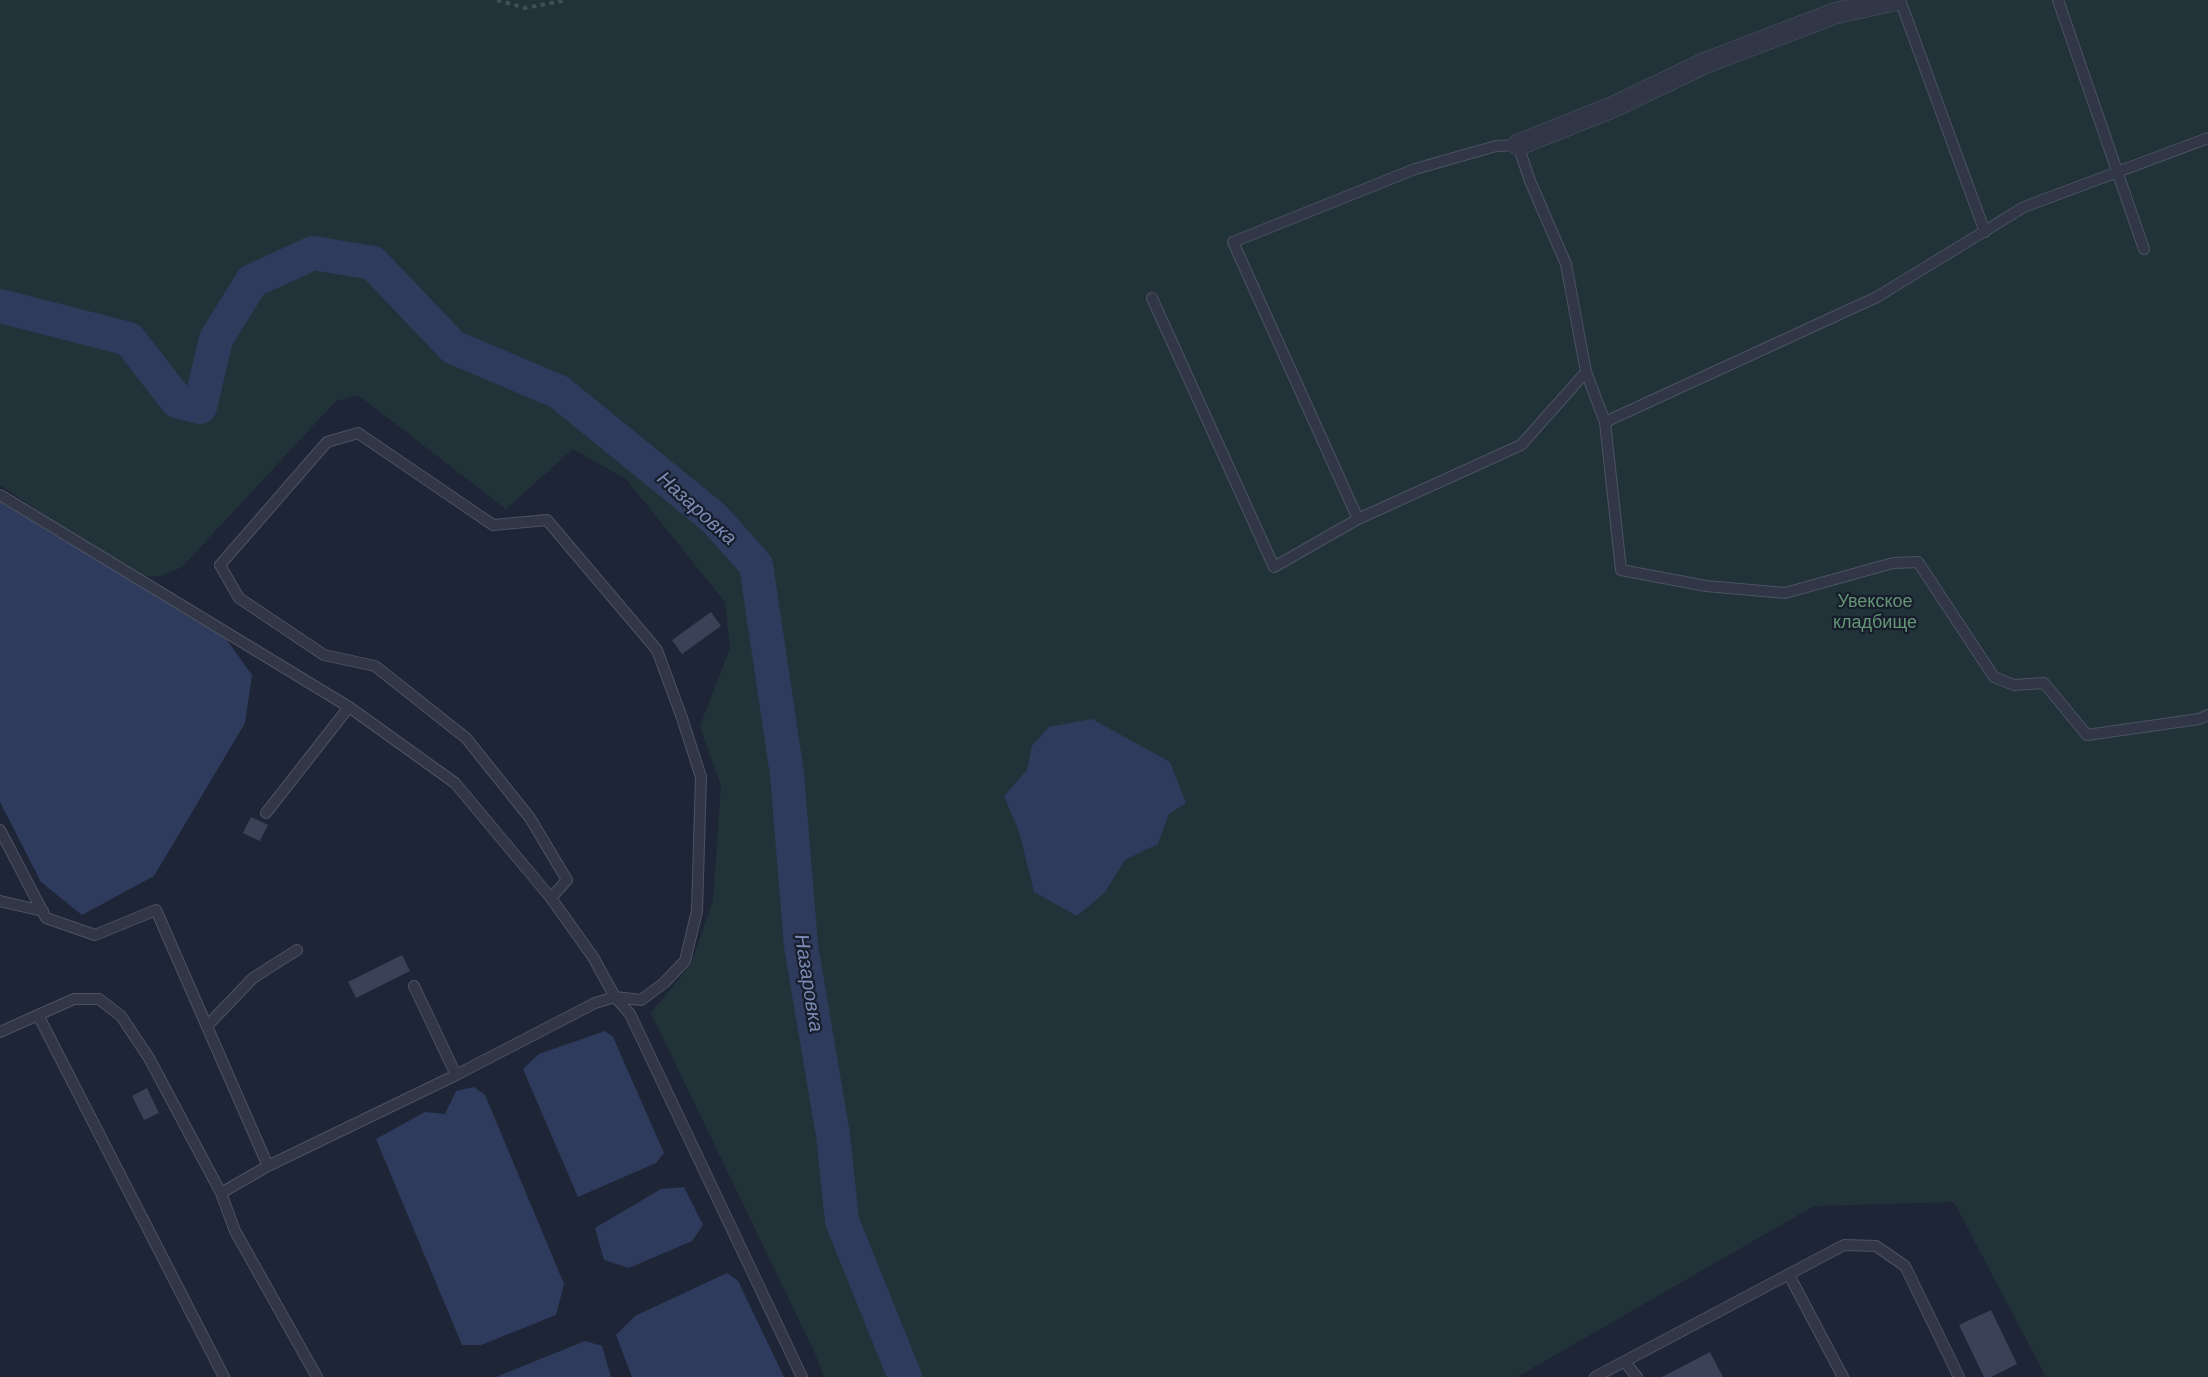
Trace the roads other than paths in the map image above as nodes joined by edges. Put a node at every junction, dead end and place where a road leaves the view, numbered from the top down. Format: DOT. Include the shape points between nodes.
graph roads {
  1 [pos="1895,0"];
  2 [pos="1900,0"];
  3 [pos="2058,0"];
  4 [pos="2208,138"];
  5 [pos="1518,145"];
  6 [pos="2117,172"];
  7 [pos="1985,232"];
  8 [pos="2144,249"];
  9 [pos="1152,298"];
  10 [pos="1586,372"];
  11 [pos="1605,422"];
  12 [pos="0,495"];
  13 [pos="1358,519"];
  14 [pos="349,706"];
  15 [pos="2208,715"];
  16 [pos="266,813"];
  17 [pos="0,830"];
  18 [pos="551,898"];
  19 [pos="0,901"];
  20 [pos="43,911"];
  21 [pos="297,950"];
  22 [pos="414,986"];
  23 [pos="615,997"];
  24 [pos="38,1015"];
  25 [pos="207,1026"];
  26 [pos="0,1032"];
  27 [pos="456,1075"];
  28 [pos="268,1166"];
  29 [pos="221,1193"];
  30 [pos="1789,1275"];
  31 [pos="1625,1362"];
  32 [pos="224,1377"];
  33 [pos="317,1377"];
  34 [pos="802,1377"];
  35 [pos="1595,1377"];
  36 [pos="1637,1377"];
  37 [pos="1843,1377"];
  38 [pos="1959,1377"];
  1 -- 5 [label="street" via="1836,14 1705,63 1613,107"];
  2 -- 7 [label="lane"];
  3 -- 6 [label="lane"];
  4 -- 6 [label="lane"];
  5 -- 10 [label="lane" via="1566,264"];
  5 -- 13 [label="lane" via="1496,146 1415,169 1233,242"];
  6 -- 7 [label="lane" via="2024,207"];
  6 -- 8 [label="lane"];
  7 -- 11 [label="lane" via="1876,297"];
  9 -- 13 [label="lane" via="1274,567"];
  10 -- 11 [label="lane"];
  10 -- 13 [label="lane" via="1521,445"];
  11 -- 15 [label="lane" via="1621,570 1706,586 1785,593 1893,562 1917,562 1994,677 2014,685 2044,682 2087,735"];
  12 -- 14 [label="lane"];
  14 -- 16 [label="lane"];
  14 -- 18 [label="lane" via="455,783"];
  17 -- 20 [label="lane"];
  18 -- 23 [label="lane" via="593,957"];
  18 -- 23 [label="lane" via="567,880 530,818 466,738 375,666 324,655 239,598 220,565 327,442 358,433 493,525 547,520 657,650 701,777 697,911 685,961 641,1000"];
  19 -- 20 [label="lane"];
  20 -- 25 [label="lane" via="46,918 95,935 156,910"];
  21 -- 25 [label="lane" via="253,978"];
  22 -- 27 [label="lane"];
  23 -- 27 [label="lane" via="595,1003"];
  23 -- 34 [label="lane" via="630,1014"];
  24 -- 26 [label="lane"];
  24 -- 29 [label="lane" via="74,999 99,999 121,1016 149,1058"];
  24 -- 32 [label="lane"];
  25 -- 28 [label="lane"];
  27 -- 28 [label="lane"];
  28 -- 29 [label="lane"];
  29 -- 33 [label="lane" via="235,1231"];
  30 -- 31 [label="lane"];
  30 -- 37 [label="lane"];
  30 -- 38 [label="lane" via="1844,1245 1876,1246 1905,1266"];
  31 -- 35 [label="lane"];
  31 -- 36 [label="lane"];
}
